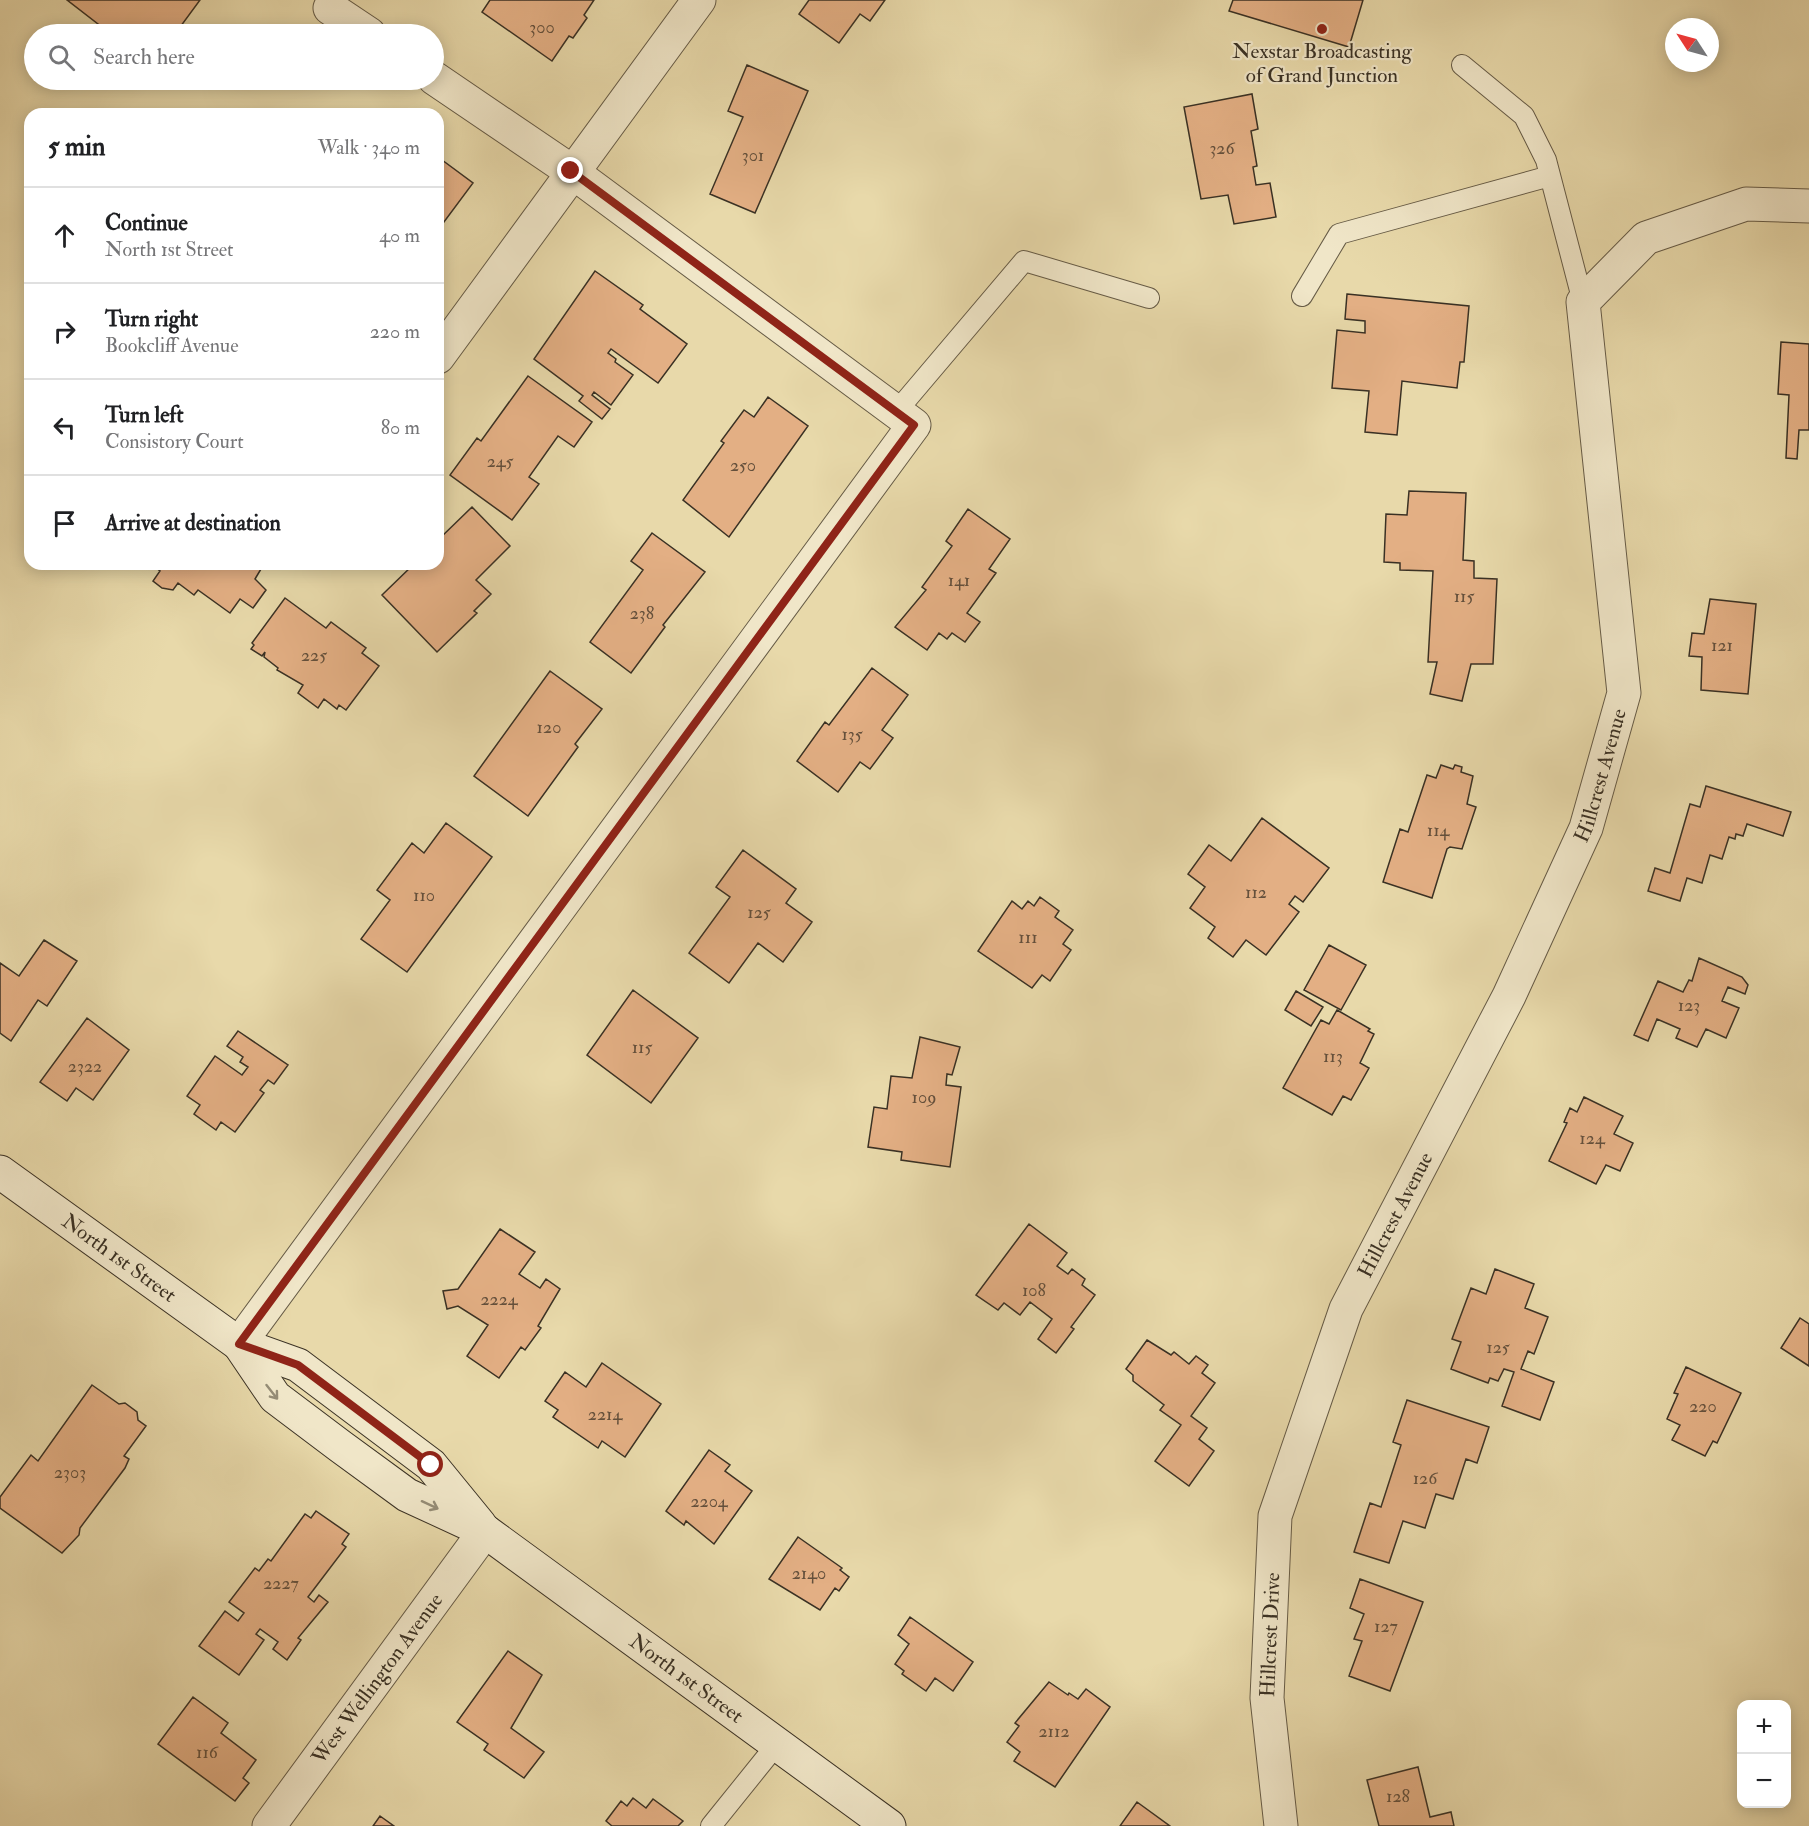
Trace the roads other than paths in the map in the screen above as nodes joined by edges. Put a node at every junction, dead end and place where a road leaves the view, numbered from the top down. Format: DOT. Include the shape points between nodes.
graph roads {
  1 [pos="699,0"];
  2 [pos="330,8"];
  3 [pos="354,24"];
  4 [pos="1462,65"];
  5 [pos="444,85"];
  6 [pos="571,171"];
  7 [pos="1550,176"];
  8 [pos="1809,206"];
  9 [pos="1302,297"];
  10 [pos="1149,298"];
  11 [pos="1583,302"];
  12 [pos="444,349"];
  13 [pos="905,418"];
  14 [pos="0,1173"];
  15 [pos="239,1344"];
  16 [pos="1297,1446"];
  17 [pos="485,1531"];
  18 [pos="777,1744"];
  19 [pos="871,1821"];
  20 [pos="269,1826"];
  21 [pos="711,1826"];
  22 [pos="1281,1826"];
  1 -- 6 [label="street"];
  2 -- 3 [label="street"];
  4 -- 7 [label="lane" via="1524,116"];
  5 -- 6 [label="street"];
  6 -- 12 [label="street"];
  6 -- 13 [label="street"];
  7 -- 9 [label="lane" via="1339,234"];
  7 -- 11 [label="lane"];
  8 -- 11 [label="street" via="1746,204 1646,238"];
  10 -- 13 [label="lane" via="1023,261"];
  11 -- 16 [label="street, Hillcrest Avenue" via="1624,693 1586,828 1509,996 1346,1309"];
  13 -- 15 [label="street"];
  14 -- 15 [label="street, North 1st Street"];
  15 -- 17 [label="street, North 1st Street" via="298,1365 431,1465"];
  16 -- 22 [label="street, Hillcrest Drive" via="1275,1516 1267,1698"];
  17 -- 18 [label="street, North 1st Street"];
  17 -- 20 [label="street, West Wellington Avenue"];
  18 -- 19 [label="street, North 1st Street"];
  18 -- 21 [label="lane"];
}
